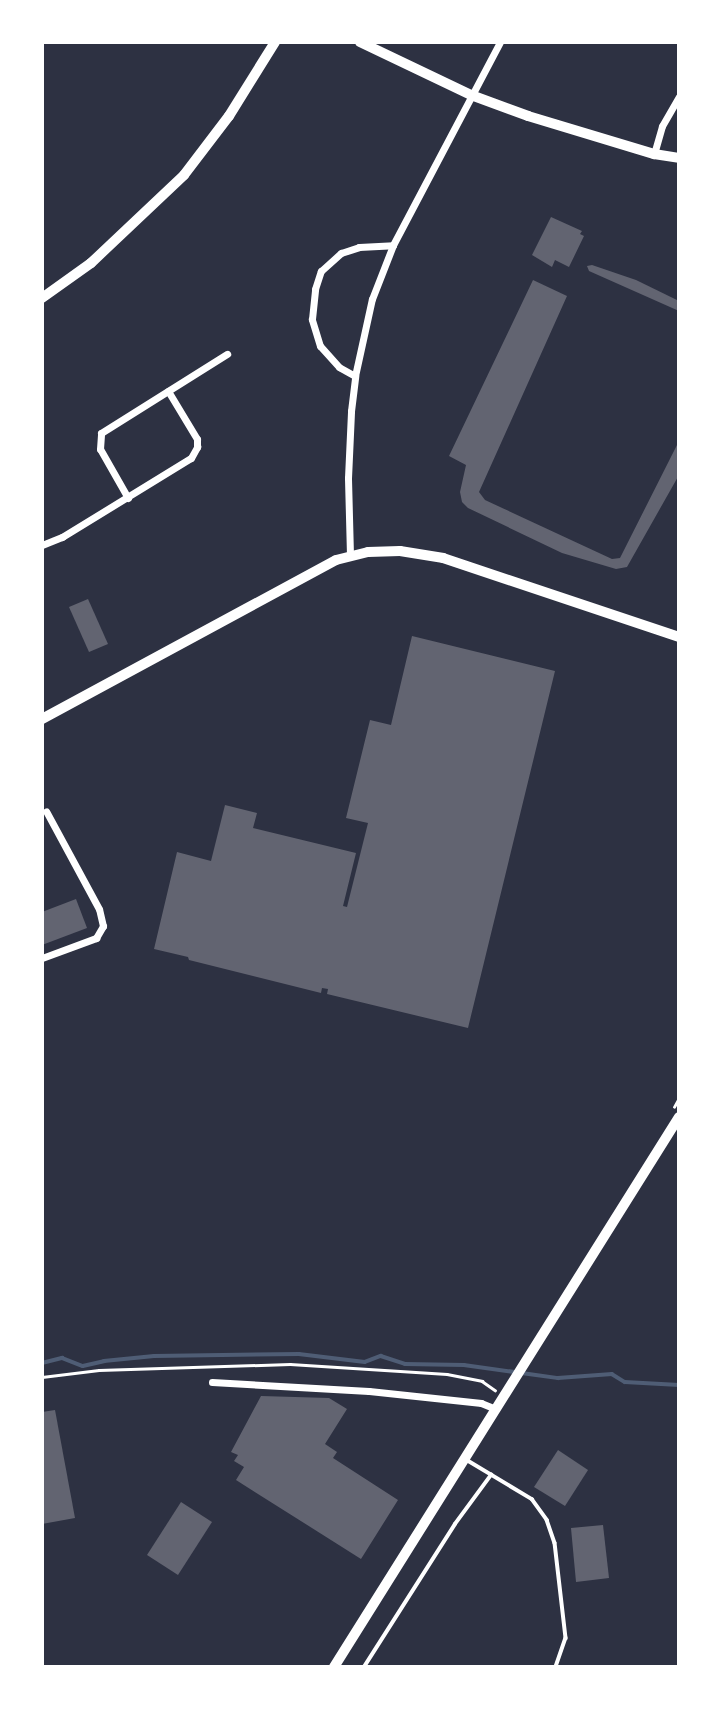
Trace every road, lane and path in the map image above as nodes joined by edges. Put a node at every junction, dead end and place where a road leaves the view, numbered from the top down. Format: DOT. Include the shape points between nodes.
graph roads {
  1 [pos="275,42"];
  2 [pos="360,42"];
  3 [pos="500,42"];
  4 [pos="471,95"];
  5 [pos="679,96"];
  6 [pos="654,154"];
  7 [pos="679,159"];
  8 [pos="393,245"];
  9 [pos="42,298"];
  10 [pos="227,354"];
  11 [pos="355,376"];
  12 [pos="168,391"];
  13 [pos="128,498"];
  14 [pos="42,545"];
  15 [pos="350,555"];
  16 [pos="679,637"];
  17 [pos="42,719"];
  18 [pos="43,809"];
  19 [pos="42,958"];
  20 [pos="679,1117"];
  21 [pos="42,1377"];
  22 [pos="212,1382"];
  23 [pos="502,1393"];
  24 [pos="496,1409"];
  25 [pos="466,1459"];
  26 [pos="491,1475"];
  27 [pos="334,1667"];
  28 [pos="365,1667"];
  29 [pos="556,1667"];
  1 -- 9 [label="street" via="229,116 184,174 78,273"];
  2 -- 4 [label="street"];
  3 -- 4 [label="street"];
  4 -- 6 [label="street"];
  4 -- 8 [label="street"];
  5 -- 6 [label="street"];
  6 -- 7 [label="street"];
  8 -- 11 [label="street" via="372,299"];
  8 -- 11 [label="street" via="347,250 321,271 315,288 312,319 320,345"];
  10 -- 12 [label="street"];
  11 -- 15 [label="street" via="348,478"];
  12 -- 13 [label="street" via="197,439 197,447 191,458"];
  12 -- 13 [label="street" via="107,427 99,437 100,449"];
  13 -- 14 [label="street"];
  15 -- 16 [label="street" via="385,550 443,558"];
  15 -- 17 [label="street"];
  18 -- 19 [label="street" via="99,909 103,926 96,938"];
  20 -- 23 [label="street"];
  21 -- 23 [label="path" via="99,1370 290,1364 447,1374 482,1381"];
  22 -- 24 [label="street" via="369,1391 481,1403"];
  23 -- 24 [label="street"];
  24 -- 25 [label="street"];
  25 -- 26 [label="lane"];
  25 -- 27 [label="street"];
  26 -- 28 [label="lane"];
  26 -- 29 [label="lane" via="540,1507 551,1529 566,1638"];
}
